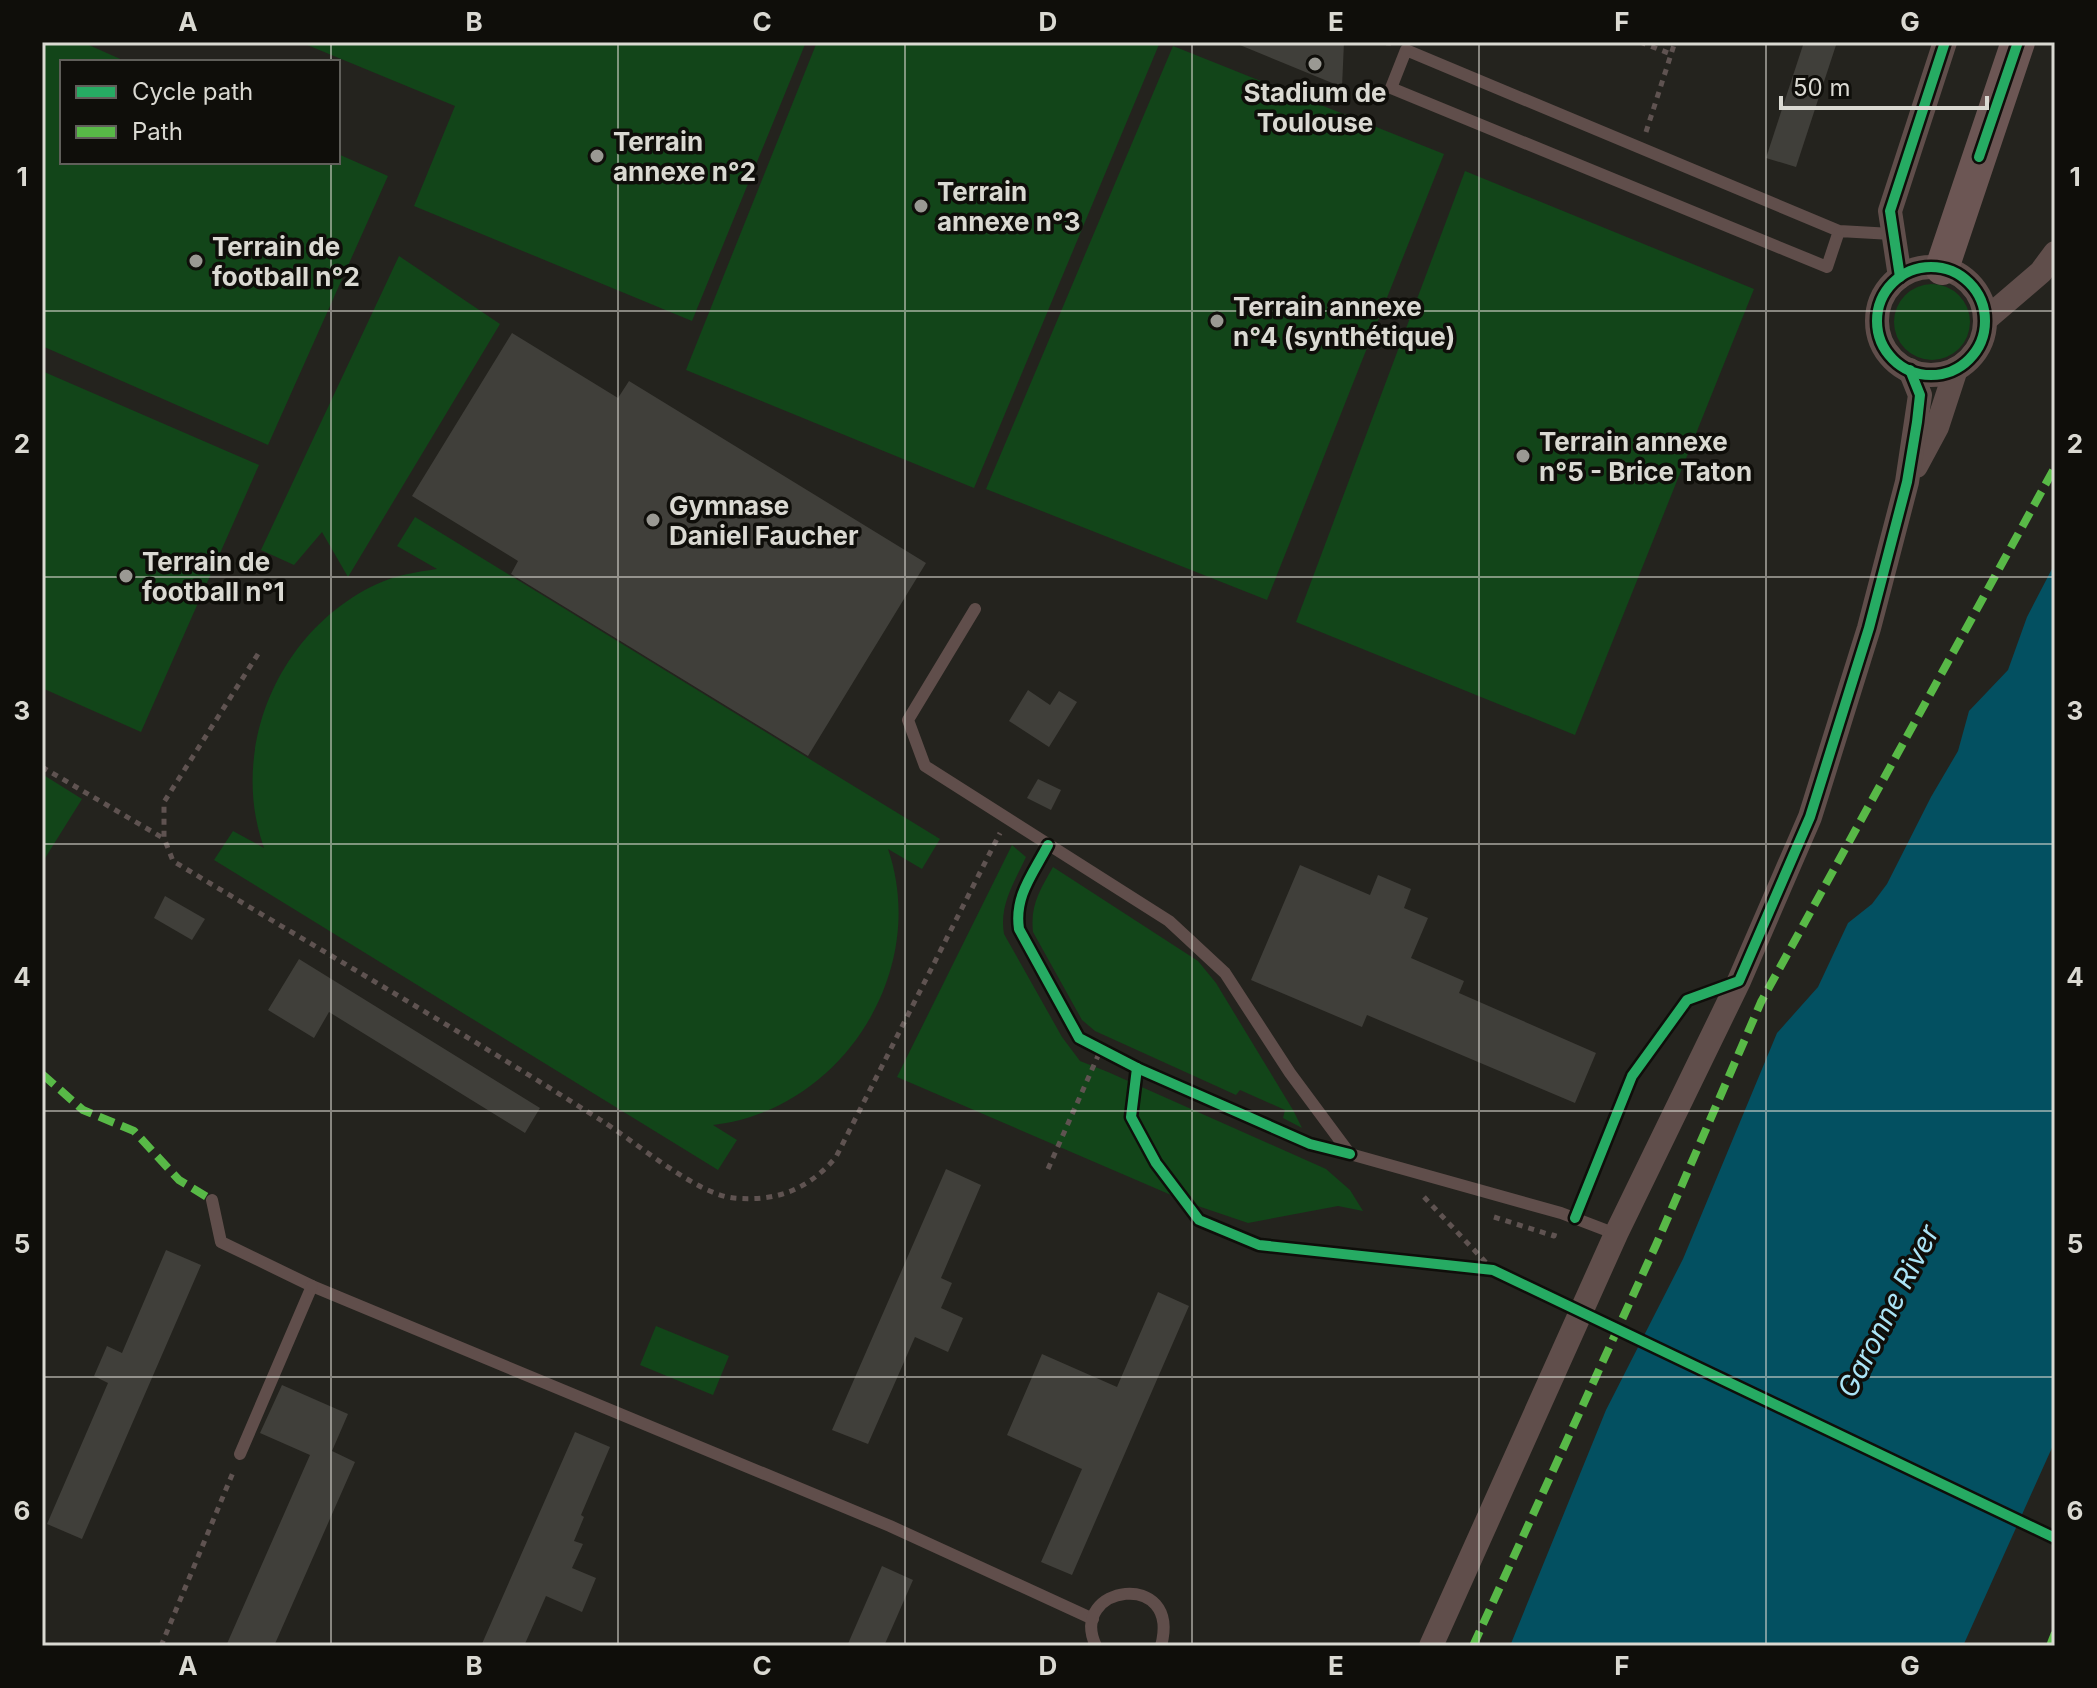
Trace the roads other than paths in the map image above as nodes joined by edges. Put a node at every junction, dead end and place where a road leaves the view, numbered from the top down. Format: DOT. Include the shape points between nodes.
graph roads {
  1 [pos="1945,42"];
  2 [pos="2018,42"];
  3 [pos="1839,231"];
  4 [pos="1892,234"];
  5 [pos="2055,253"];
  6 [pos="1942,268"];
  7 [pos="1900,277"];
  8 [pos="1985,320"];
  9 [pos="1956,369"];
  10 [pos="1910,370"];
  11 [pos="1907,482"];
  12 [pos="975,609"];
  13 [pos="212,1200"];
  14 [pos="1616,1234"];
  15 [pos="312,1286"];
  16 [pos="240,1454"];
  17 [pos="1093,1619"];
  18 [pos="1093,1645"];
  19 [pos="1161,1646"];
  20 [pos="1431,1646"];
  1 -- 4 [label="street" via="1890,211"];
  2 -- 6 [label="main road"];
  3 -- 3 [label="lane" via="1406,50 1391,88 1827,267"];
  3 -- 4 [label="lane"];
  4 -- 7 [label="street"];
  5 -- 8 [label="street" via="2041,272"];
  6 -- 7 [label="street"];
  6 -- 8 [label="street" via="1973,287"];
  7 -- 10 [label="street" via="1879,307 1877,326 1893,360"];
  8 -- 9 [label="street" via="1977,349"];
  9 -- 10 [label="street" via="1925,375"];
  9 -- 11 [label="street" via="1937,427"];
  10 -- 11 [label="street" via="1920,395"];
  11 -- 14 [label="street" via="1869,628 1810,817 1739,981"];
  12 -- 14 [label="lane" via="908,720 925,766 1169,921 1225,973 1350,1154 1561,1213"];
  13 -- 15 [label="lane" via="221,1242"];
  14 -- 20 [label="street"];
  15 -- 16 [label="lane"];
  15 -- 17 [label="lane" via="890,1526"];
  17 -- 18 [label="lane"];
  17 -- 19 [label="lane" via="1114,1595 1142,1595 1163,1615"];
}
